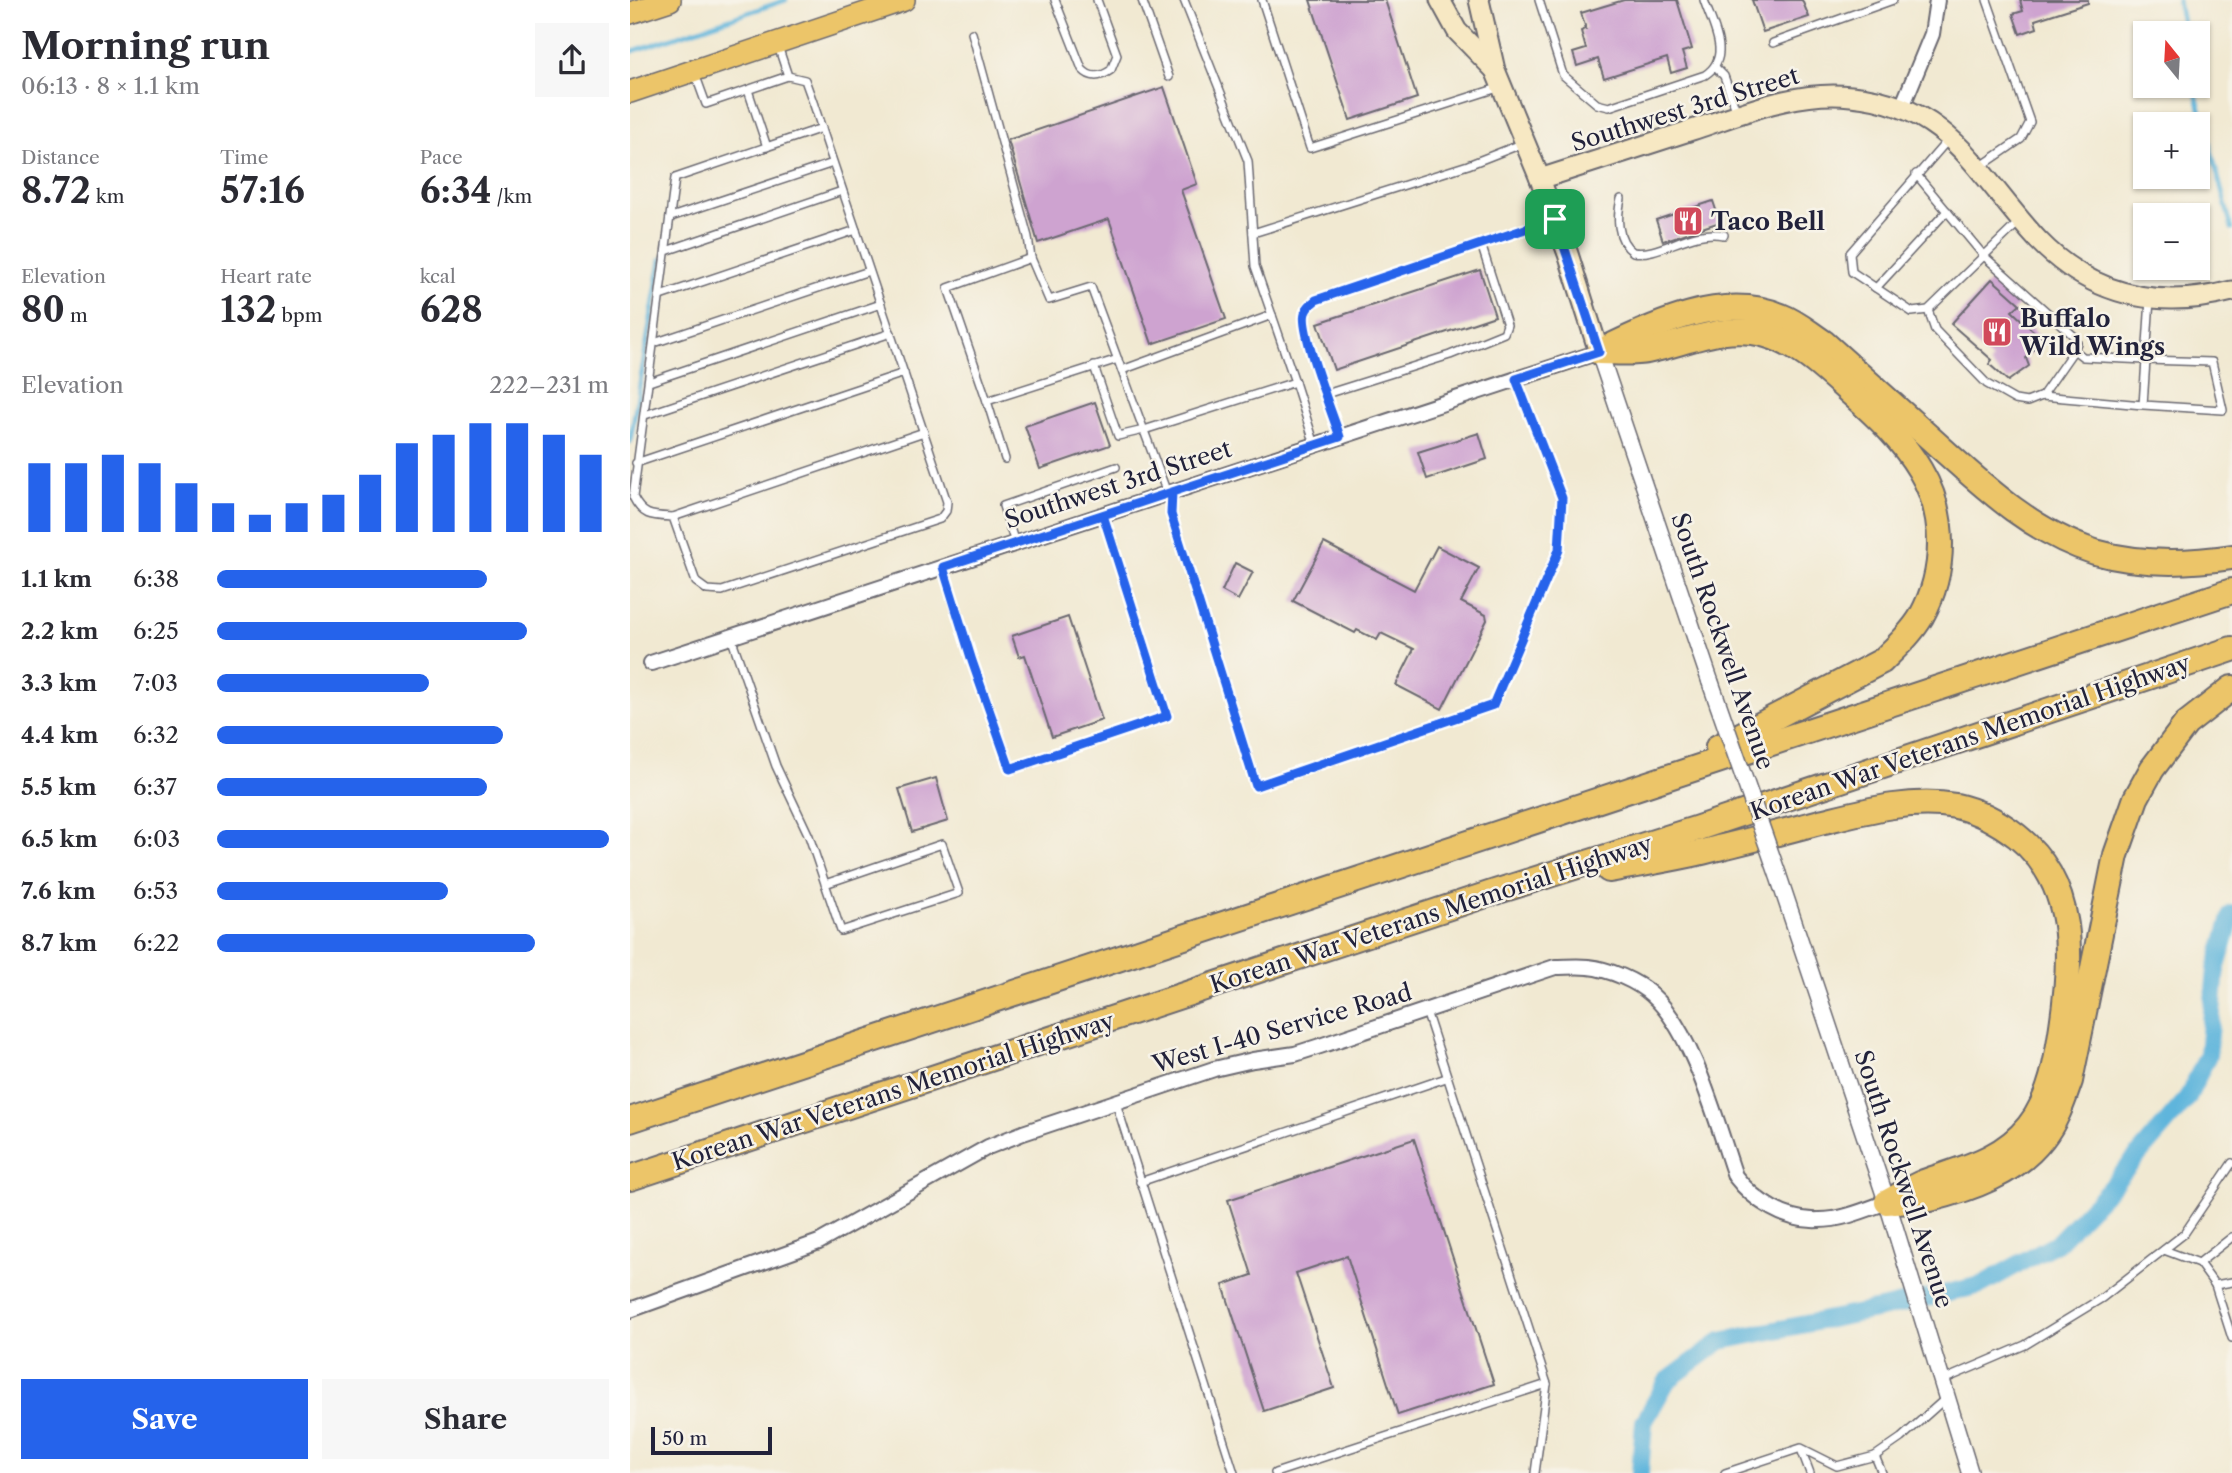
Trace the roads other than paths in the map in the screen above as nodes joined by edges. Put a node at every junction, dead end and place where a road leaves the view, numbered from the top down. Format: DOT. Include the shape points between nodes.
graph roads {
  1 [pos="670,0"];
  2 [pos="904,0"];
  3 [pos="1097,0"];
  4 [pos="1142,0"];
  5 [pos="1184,0"];
  6 [pos="1262,0"];
  7 [pos="1440,0"];
  8 [pos="1479,0"];
  9 [pos="1539,0"];
  10 [pos="1704,0"];
  11 [pos="1893,0"];
  12 [pos="1937,0"];
  13 [pos="1987,0"];
  14 [pos="1057,4"];
  15 [pos="630,13"];
  16 [pos="972,33"];
  17 [pos="777,43"];
  18 [pos="1773,43"];
  19 [pos="1715,67"];
  20 [pos="694,71"];
  21 [pos="788,76"];
  22 [pos="1169,76"];
  23 [pos="1498,78"];
  24 [pos="748,90"];
  25 [pos="630,92"];
  26 [pos="1902,107"];
  27 [pos="1738,114"];
  28 [pos="821,128"];
  29 [pos="1950,138"];
  30 [pos="1525,143"];
  31 [pos="767,147"];
  32 [pos="833,163"];
  33 [pos="1979,167"];
  34 [pos="1916,174"];
  35 [pos="1541,179"];
  36 [pos="842,191"];
  37 [pos="1621,199"];
  38 [pos="1947,211"];
  39 [pos="671,217"];
  40 [pos="1555,219"];
  41 [pos="2021,220"];
  42 [pos="856,230"];
  43 [pos="1253,233"];
  44 [pos="1724,235"];
  45 [pos="1481,244"];
  46 [pos="666,251"];
  47 [pos="1984,256"];
  48 [pos="1031,258"];
  49 [pos="869,271"];
  50 [pos="1876,288"];
  51 [pos="2232,291"];
  52 [pos="660,296"];
  53 [pos="2150,299"];
  54 [pos="881,304"];
  55 [pos="1927,310"];
  56 [pos="1272,315"];
  57 [pos="891,333"];
  58 [pos="654,343"];
  59 [pos="2074,350"];
  60 [pos="1599,352"];
  61 [pos="1118,359"];
  62 [pos="2146,360"];
  63 [pos="1094,366"];
  64 [pos="1122,370"];
  65 [pos="904,373"];
  66 [pos="1516,379"];
  67 [pos="649,382"];
  68 [pos="1295,382"];
  69 [pos="1326,394"];
  70 [pos="2042,396"];
  71 [pos="987,401"];
  72 [pos="2143,405"];
  73 [pos="645,415"];
  74 [pos="1144,430"];
  75 [pos="924,432"];
  76 [pos="1340,437"];
  77 [pos="1315,445"];
  78 [pos="1005,458"];
  79 [pos="636,463"];
  80 [pos="1116,467"];
  81 [pos="1170,493"];
  82 [pos="1103,515"];
  83 [pos="673,517"];
  84 [pos="1016,544"];
  85 [pos="2232,557"];
  86 [pos="943,567"];
  87 [pos="2232,591"];
  88 [pos="731,637"];
  89 [pos="2232,649"];
  90 [pos="651,663"];
  91 [pos="2232,688"];
  92 [pos="1652,782"];
  93 [pos="825,884"];
  94 [pos="1495,892"];
  95 [pos="1426,1011"];
  96 [pos="1446,1078"];
  97 [pos="1115,1102"];
  98 [pos="630,1119"];
  99 [pos="2232,1163"];
  100 [pos="630,1178"];
  101 [pos="1140,1182"];
  102 [pos="1887,1202"];
  103 [pos="2232,1237"];
  104 [pos="2164,1250"];
  105 [pos="2199,1263"];
  106 [pos="2232,1282"];
  107 [pos="2215,1286"];
  108 [pos="630,1310"];
  109 [pos="2232,1338"];
  110 [pos="1942,1381"];
  111 [pos="1546,1384"];
  112 [pos="1947,1397"];
  113 [pos="1801,1448"];
  114 [pos="1875,1456"];
  115 [pos="1234,1473"];
  116 [pos="1275,1473"];
  117 [pos="1535,1473"];
  118 [pos="1725,1473"];
  119 [pos="1810,1473"];
  120 [pos="1881,1473"];
  121 [pos="1970,1473"];
  1 -- 15 [label="main road"];
  2 -- 17 [label="main road"];
  3 -- 14 [label="lane" via="1117,55 1111,70 1096,77 1082,69"];
  4 -- 22 [label="lane"];
  5 -- 43 [label="lane" via="1248,161"];
  6 -- 23 [label="lane" via="1310,148"];
  7 -- 23 [label="main road" via="1457,31"];
  8 -- 23 [label="main road"];
  9 -- 19 [label="lane" via="1563,75 1601,106 1614,107 1705,75"];
  10 -- 19 [label="lane" via="1720,53"];
  11 -- 18 [label="lane"];
  12 -- 26 [label="street" via="1932,34"];
  13 -- 33 [label="lane" via="2030,122 2021,139"];
  16 -- 48 [label="lane"];
  17 -- 20 [label="main road"];
  17 -- 21 [label="lane"];
  19 -- 27 [label="lane" via="1724,76"];
  20 -- 24 [label="lane" via="706,104"];
  20 -- 25 [label="main road"];
  21 -- 24 [label="lane"];
  21 -- 28 [label="lane" via="805,80"];
  23 -- 30 [label="main road, South Rockwell Avenue"];
  24 -- 31 [label="lane"];
  26 -- 27 [label="main road, Southwest 3rd Street" via="1830,94 1781,101"];
  26 -- 29 [label="main road, Southwest 3rd Street"];
  27 -- 35 [label="main road, Southwest 3rd Street"];
  28 -- 31 [label="lane"];
  28 -- 32 [label="lane"];
  29 -- 33 [label="main road, Southwest 3rd Street"];
  29 -- 34 [label="lane"];
  30 -- 35 [label="main road, South Rockwell Avenue"];
  30 -- 43 [label="lane"];
  31 -- 39 [label="lane" via="675,178"];
  32 -- 36 [label="lane"];
  32 -- 39 [label="lane"];
  33 -- 41 [label="main road, Southwest 3rd Street"];
  34 -- 38 [label="lane"];
  34 -- 50 [label="lane" via="1850,253 1852,272"];
  35 -- 40 [label="main road, South Rockwell Avenue"];
  36 -- 42 [label="lane"];
  36 -- 46 [label="lane"];
  37 -- 44 [label="lane" via="1618,223 1625,245 1633,252 1702,233"];
  38 -- 47 [label="lane"];
  38 -- 50 [label="lane"];
  39 -- 46 [label="lane"];
  40 -- 45 [label="lane"];
  40 -- 60 [label="main road, South Rockwell Avenue"];
  41 -- 47 [label="lane"];
  41 -- 53 [label="main road, Southwest 3rd Street" via="2068,267 2111,289"];
  42 -- 49 [label="lane"];
  42 -- 52 [label="lane"];
  43 -- 56 [label="lane" via="1255,266"];
  45 -- 69 [label="lane" via="1309,306 1304,314 1306,333"];
  45 -- 69 [label="lane" via="1507,325 1504,332 1450,355"];
  46 -- 52 [label="lane"];
  47 -- 55 [label="lane"];
  47 -- 59 [label="lane" via="2075,337"];
  48 -- 61 [label="lane" via="1049,300 1091,287"];
  48 -- 71 [label="lane" via="947,288"];
  49 -- 54 [label="lane"];
  49 -- 58 [label="lane"];
  50 -- 55 [label="lane" via="1912,312"];
  51 -- 53 [label="main road, Southwest 3rd Street" via="2179,300"];
  52 -- 58 [label="lane"];
  53 -- 62 [label="lane"];
  54 -- 57 [label="lane"];
  54 -- 67 [label="lane"];
  55 -- 70 [label="lane" via="1935,330 1987,384 2015,400 2027,402"];
  56 -- 64 [label="lane"];
  56 -- 68 [label="lane"];
  57 -- 65 [label="lane"];
  57 -- 73 [label="lane"];
  58 -- 67 [label="lane"];
  59 -- 62 [label="lane" via="2083,357"];
  59 -- 70 [label="lane"];
  60 -- 66 [label="street, Southwest 3rd Street"];
  60 -- 85 [label="highway" via="1643,330 1712,310 1749,309 1781,316 1823,342 1968,473 2044,530 2128,559 2193,562"];
  60 -- 92 [label="highway" via="1645,352 1725,331 1748,331 1785,342 1806,354 1895,435 1926,481 1940,538 1935,587 1914,626 1882,661"];
  60 -- 102 [label="street, South Rockwell Avenue, bridge"];
  61 -- 63 [label="lane"];
  61 -- 64 [label="lane"];
  62 -- 72 [label="lane"];
  62 -- 72 [label="lane" via="2212,362 2223,410"];
  63 -- 71 [label="lane"];
  63 -- 74 [label="lane" via="1118,436"];
  64 -- 74 [label="lane"];
  65 -- 75 [label="lane"];
  65 -- 79 [label="lane"];
  66 -- 76 [label="street, Southwest 3rd Street"];
  66 -- 81 [label="lane" via="1562,498 1559,550 1493,705 1256,786 1171,514"];
  67 -- 73 [label="lane"];
  68 -- 74 [label="lane"];
  68 -- 77 [label="lane"];
  69 -- 76 [label="lane"];
  70 -- 72 [label="lane"];
  71 -- 78 [label="lane"];
  73 -- 79 [label="lane"];
  74 -- 81 [label="lane"];
  75 -- 83 [label="lane"];
  75 -- 83 [label="lane" via="947,502 940,519 722,592 707,590 696,582"];
  76 -- 77 [label="street, Southwest 3rd Street"];
  77 -- 81 [label="street, Southwest 3rd Street"];
  79 -- 83 [label="lane" via="633,497 639,510"];
  80 -- 84 [label="lane" via="1003,506"];
  81 -- 82 [label="street, Southwest 3rd Street"];
  82 -- 84 [label="street, Southwest 3rd Street"];
  82 -- 86 [label="lane" via="1167,716 1010,769"];
  84 -- 86 [label="street, Southwest 3rd Street"];
  86 -- 88 [label="street, Southwest 3rd Street"];
  87 -- 92 [label="highway"];
  88 -- 90 [label="street, Southwest 3rd Street"];
  88 -- 93 [label="lane" via="776,766 809,836"];
  89 -- 94 [label="highway, Korean War Veterans Memorial Highway"];
  91 -- 102 [label="highway" via="2186,724 2136,798 2116,855 2070,1081 2044,1138 2016,1164 1973,1185 1928,1200"];
  92 -- 98 [label="highway"];
  93 -- 93 [label="lane" via="841,931 959,893 942,844"];
  94 -- 100 [label="highway, Korean War Veterans Memorial Highway"];
  94 -- 102 [label="highway" via="1710,850 1890,806 1956,806 2007,828 2032,849 2048,872 2068,925 2068,985 2058,1056 2045,1098 2031,1124 2002,1152"];
  95 -- 96 [label="lane"];
  95 -- 97 [label="street, West I-40 Service Road" via="1295,1054 1214,1069"];
  95 -- 102 [label="street, West I-40 Service Road" via="1555,967 1589,967 1623,977 1652,994 1686,1044 1735,1176 1745,1189 1767,1206 1817,1221"];
  96 -- 101 [label="lane"];
  96 -- 111 [label="lane"];
  97 -- 101 [label="lane"];
  97 -- 108 [label="street, West I-40 Service Road" via="988,1147 820,1242"];
  99 -- 104 [label="lane" via="2184,1234"];
  101 -- 115 [label="lane"];
  102 -- 110 [label="street, South Rockwell Avenue"];
  103 -- 105 [label="lane"];
  104 -- 105 [label="lane"];
  104 -- 110 [label="lane" via="2102,1298 2025,1345"];
  105 -- 107 [label="lane"];
  106 -- 107 [label="lane"];
  107 -- 109 [label="lane"];
  110 -- 112 [label="street, South Rockwell Avenue"];
  111 -- 116 [label="lane"];
  111 -- 117 [label="lane"];
  112 -- 114 [label="lane"];
  112 -- 121 [label="street, South Rockwell Avenue"];
  113 -- 114 [label="lane" via="1837,1466"];
  113 -- 118 [label="lane"];
  113 -- 119 [label="lane"];
  114 -- 120 [label="lane"];
}
